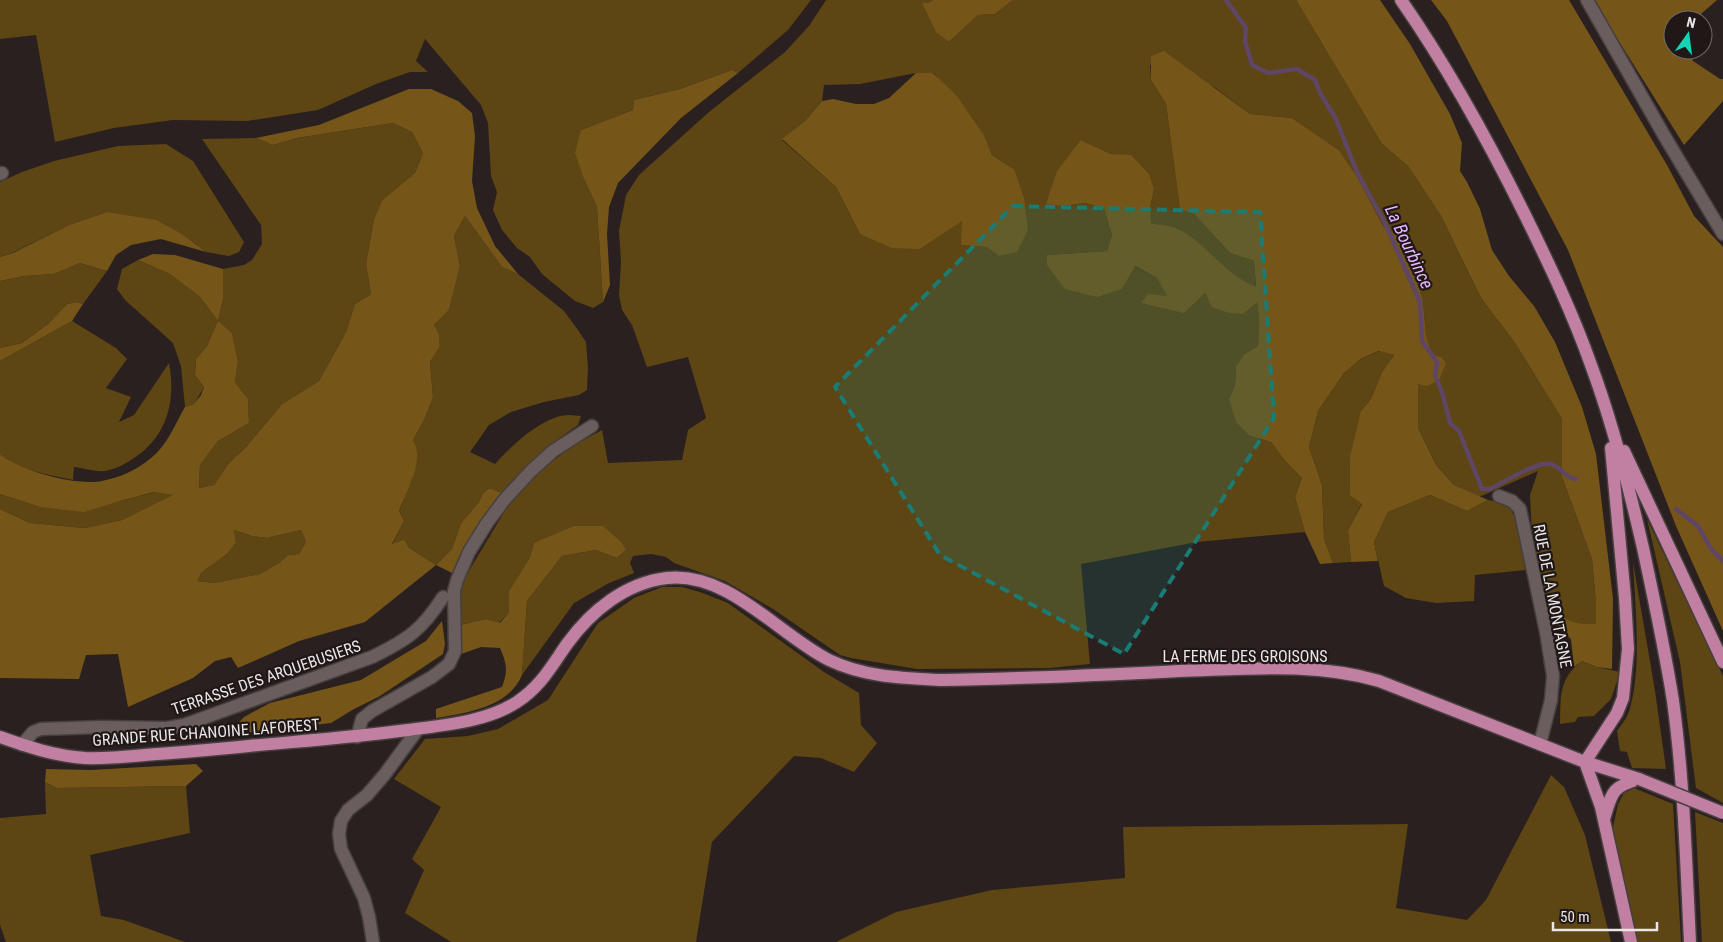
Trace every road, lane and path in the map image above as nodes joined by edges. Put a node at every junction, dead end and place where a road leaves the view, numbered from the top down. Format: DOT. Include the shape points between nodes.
graph roads {
  1 [pos="1401,0"];
  2 [pos="1587,0"];
  3 [pos="1723,234"];
  4 [pos="1609,418"];
  5 [pos="592,426"];
  6 [pos="1499,496"];
  7 [pos="442,597"];
  8 [pos="1723,662"];
  9 [pos="418,729"];
  10 [pos="0,737"];
  11 [pos="357,737"];
  12 [pos="1540,744"];
  13 [pos="22,745"];
  14 [pos="1585,762"];
  15 [pos="1639,779"];
  16 [pos="1723,813"];
  17 [pos="1603,820"];
  18 [pos="373,942"];
  19 [pos="1631,942"];
  20 [pos="1690,942"];
  1 -- 4 [label="main road" via="1471,110 1514,192 1554,274"];
  2 -- 3 [label="street"];
  4 -- 8 [label="main road"];
  4 -- 14 [label="main road" via="1628,648 1623,698"];
  4 -- 20 [label="main road" via="1654,596 1672,701 1685,819"];
  5 -- 11 [label="street" via="553,451 531,471 505,499 469,552 454,591 455,650 449,664 372,711 362,720"];
  6 -- 12 [label="street, RUE DE LA MONTAGNE" via="1512,501 1520,509 1546,632 1552,692"];
  7 -- 13 [label="street, TERRASSE DES ARQUEBUSIERS" via="415,633 400,644 184,726 41,729 33,732"];
  9 -- 11 [label="main road, GRANDE RUE CHANOINE LAFOREST"];
  9 -- 12 [label="main road, LA FERME DES GROISONS" via="475,718 514,704 532,692 584,622 603,604 642,584 665,578 694,579 711,585 752,608 829,660 872,674 940,680 1307,668 1379,681"];
  9 -- 18 [label="street" via="385,774 348,810 341,822 341,849 364,898"];
  10 -- 13 [label="main road, GRANDE RUE CHANOINE LAFOREST"];
  11 -- 13 [label="main road, GRANDE RUE CHANOINE LAFOREST" via="118,758 65,756"];
  12 -- 14 [label="main road, LA FERME DES GROISONS"];
  14 -- 15 [label="main road, LA FERME DES GROISONS"];
  14 -- 17 [label="main road"];
  15 -- 16 [label="main road, LA FERME DES GROISONS, bridge"];
  15 -- 17 [label="main road" via="1622,784 1611,796"];
  17 -- 19 [label="main road"];
}
